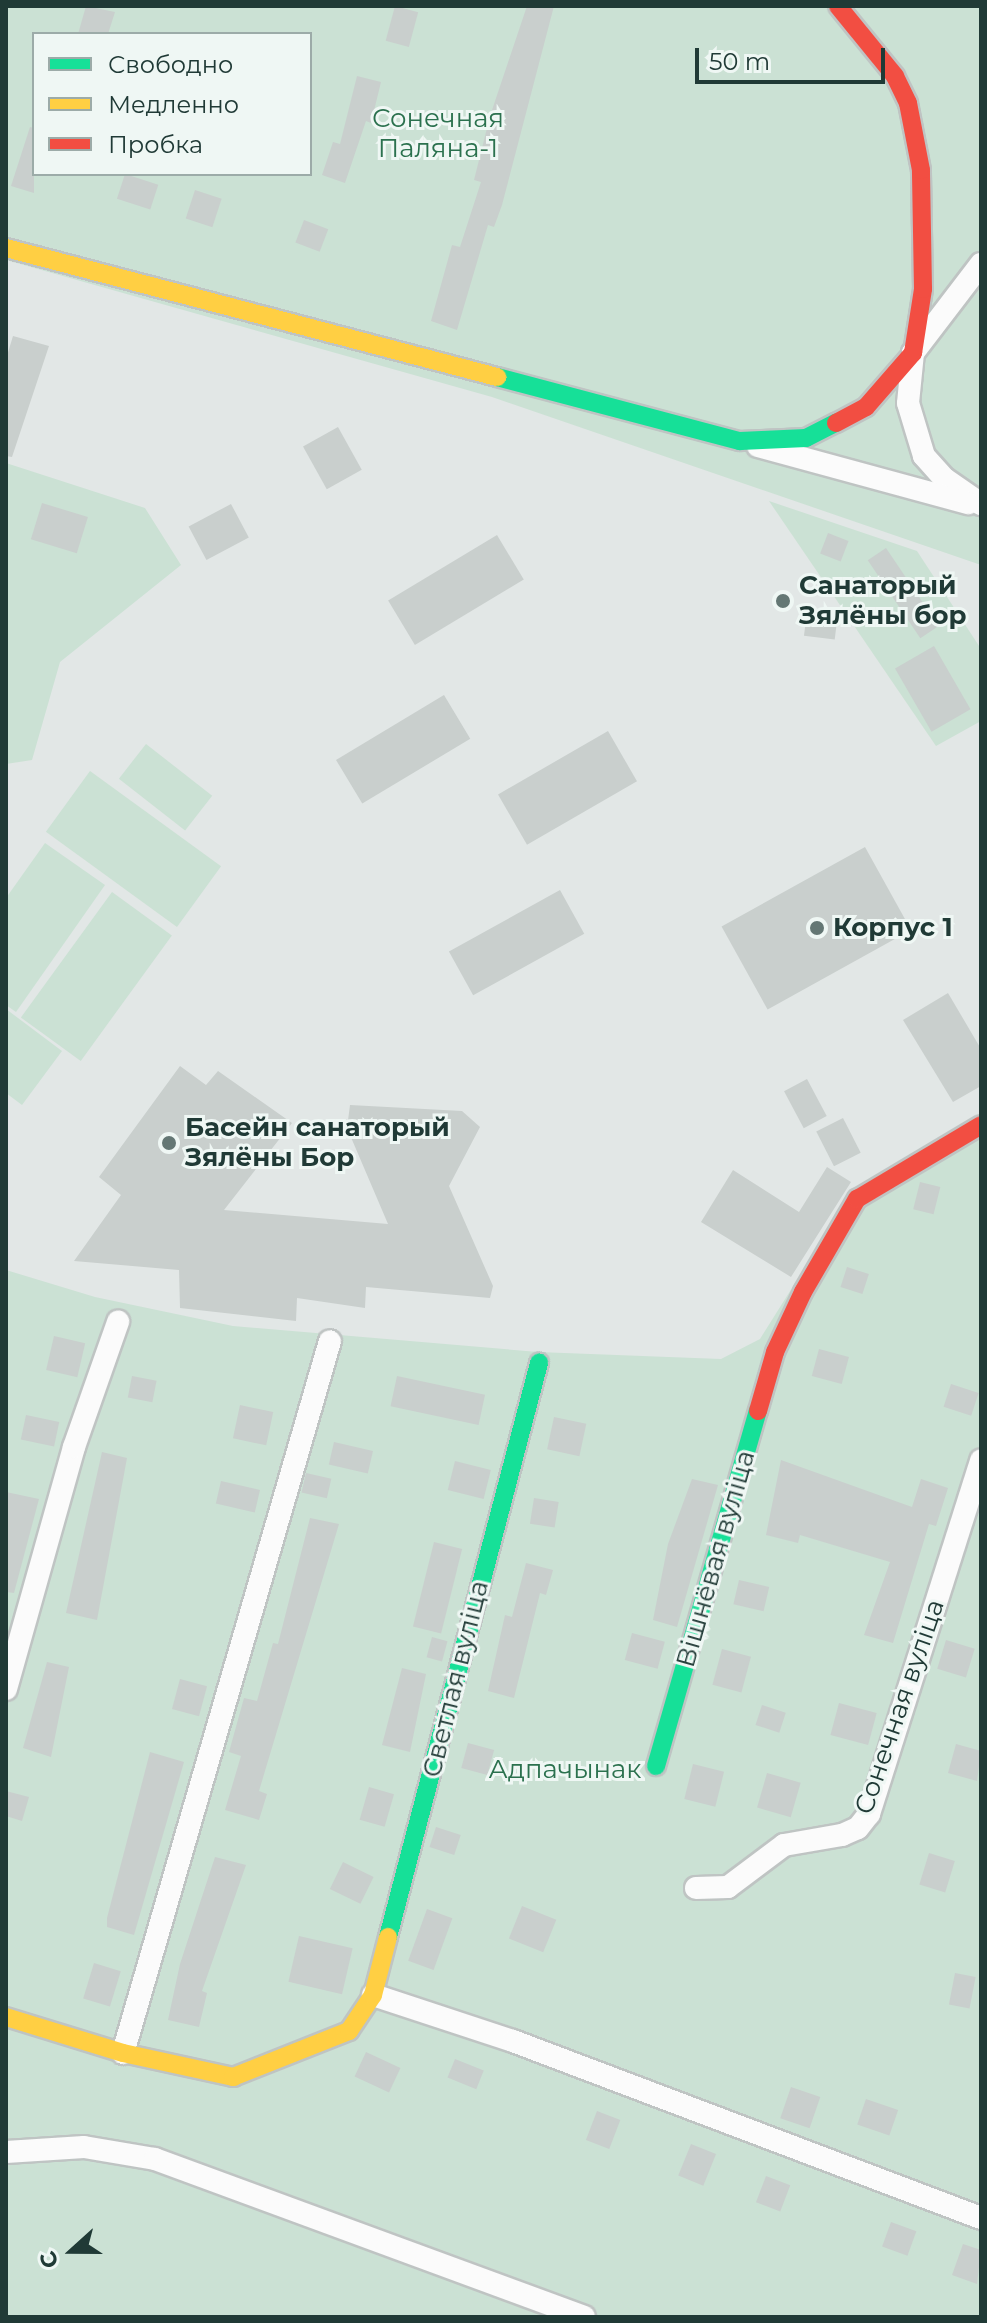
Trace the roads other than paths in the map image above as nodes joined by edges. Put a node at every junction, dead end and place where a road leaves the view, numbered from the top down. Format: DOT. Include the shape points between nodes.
graph roads {
  1 [pos="838,6"];
  2 [pos="6,248"];
  3 [pos="981,264"];
  4 [pos="913,353"];
  5 [pos="740,441"];
  6 [pos="981,505"];
  7 [pos="981,1125"];
  8 [pos="118,1322"];
  9 [pos="330,1341"];
  10 [pos="539,1363"];
  11 [pos="981,1460"];
  12 [pos="6,1689"];
  13 [pos="656,1766"];
  14 [pos="696,1888"];
  15 [pos="373,1995"];
  16 [pos="6,2017"];
  17 [pos="123,2053"];
  18 [pos="6,2152"];
  19 [pos="981,2218"];
  20 [pos="584,2317"];
  1 -- 4 [label="street" via="895,76 916,137 923,289"];
  2 -- 5 [label="street"];
  3 -- 4 [label="street"];
  4 -- 5 [label="street" via="866,407 836,425 806,438"];
  4 -- 6 [label="street" via="908,403 924,456"];
  5 -- 6 [label="street"];
  7 -- 13 [label="street, Вішнёвая вуліца" via="857,1199 775,1352"];
  8 -- 12 [label="street" via="74,1447"];
  9 -- 17 [label="street"];
  10 -- 15 [label="street, Светлая вуліца"];
  11 -- 14 [label="street, Сонечная вуліца" via="869,1814 858,1828 842,1835 784,1845 728,1887"];
  15 -- 17 [label="street, Светлая вуліца" via="349,2031 233,2077"];
  15 -- 19 [label="street" via="498,2036"];
  16 -- 17 [label="street, Светлая вуліца"];
  18 -- 20 [label="street" via="84,2147 155,2159"];
}
